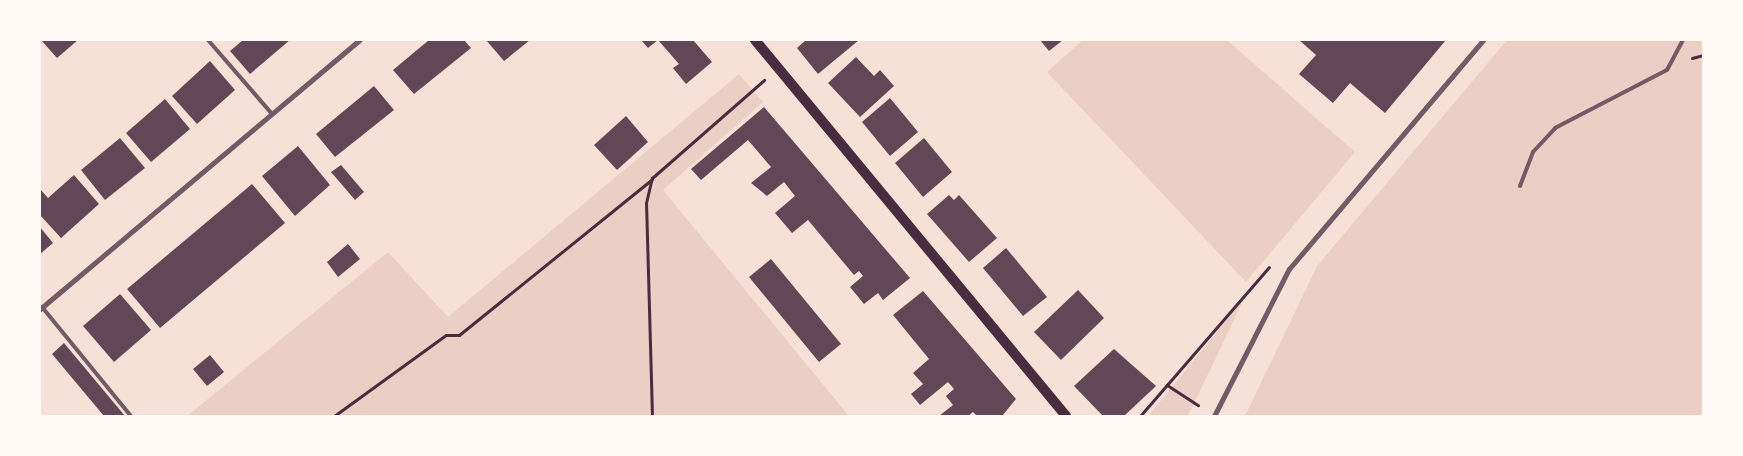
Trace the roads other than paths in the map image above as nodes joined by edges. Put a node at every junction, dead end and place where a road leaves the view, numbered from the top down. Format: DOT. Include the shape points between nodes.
graph roads {
  1 [pos="208,40"];
  2 [pos="360,40"];
  3 [pos="755,40"];
  4 [pos="1483,40"];
  5 [pos="1683,40"];
  6 [pos="272,114"];
  7 [pos="1520,186"];
  8 [pos="41,308"];
  9 [pos="131,416"];
  10 [pos="1066,416"];
  11 [pos="1214,416"];
  1 -- 6 [label="lane"];
  2 -- 6 [label="street"];
  3 -- 10 [label="main road"];
  4 -- 11 [label="street" via="1289,269"];
  5 -- 7 [label="lane" via="1667,70 1555,128 1533,152"];
  6 -- 8 [label="street"];
  8 -- 9 [label="lane"];
}
